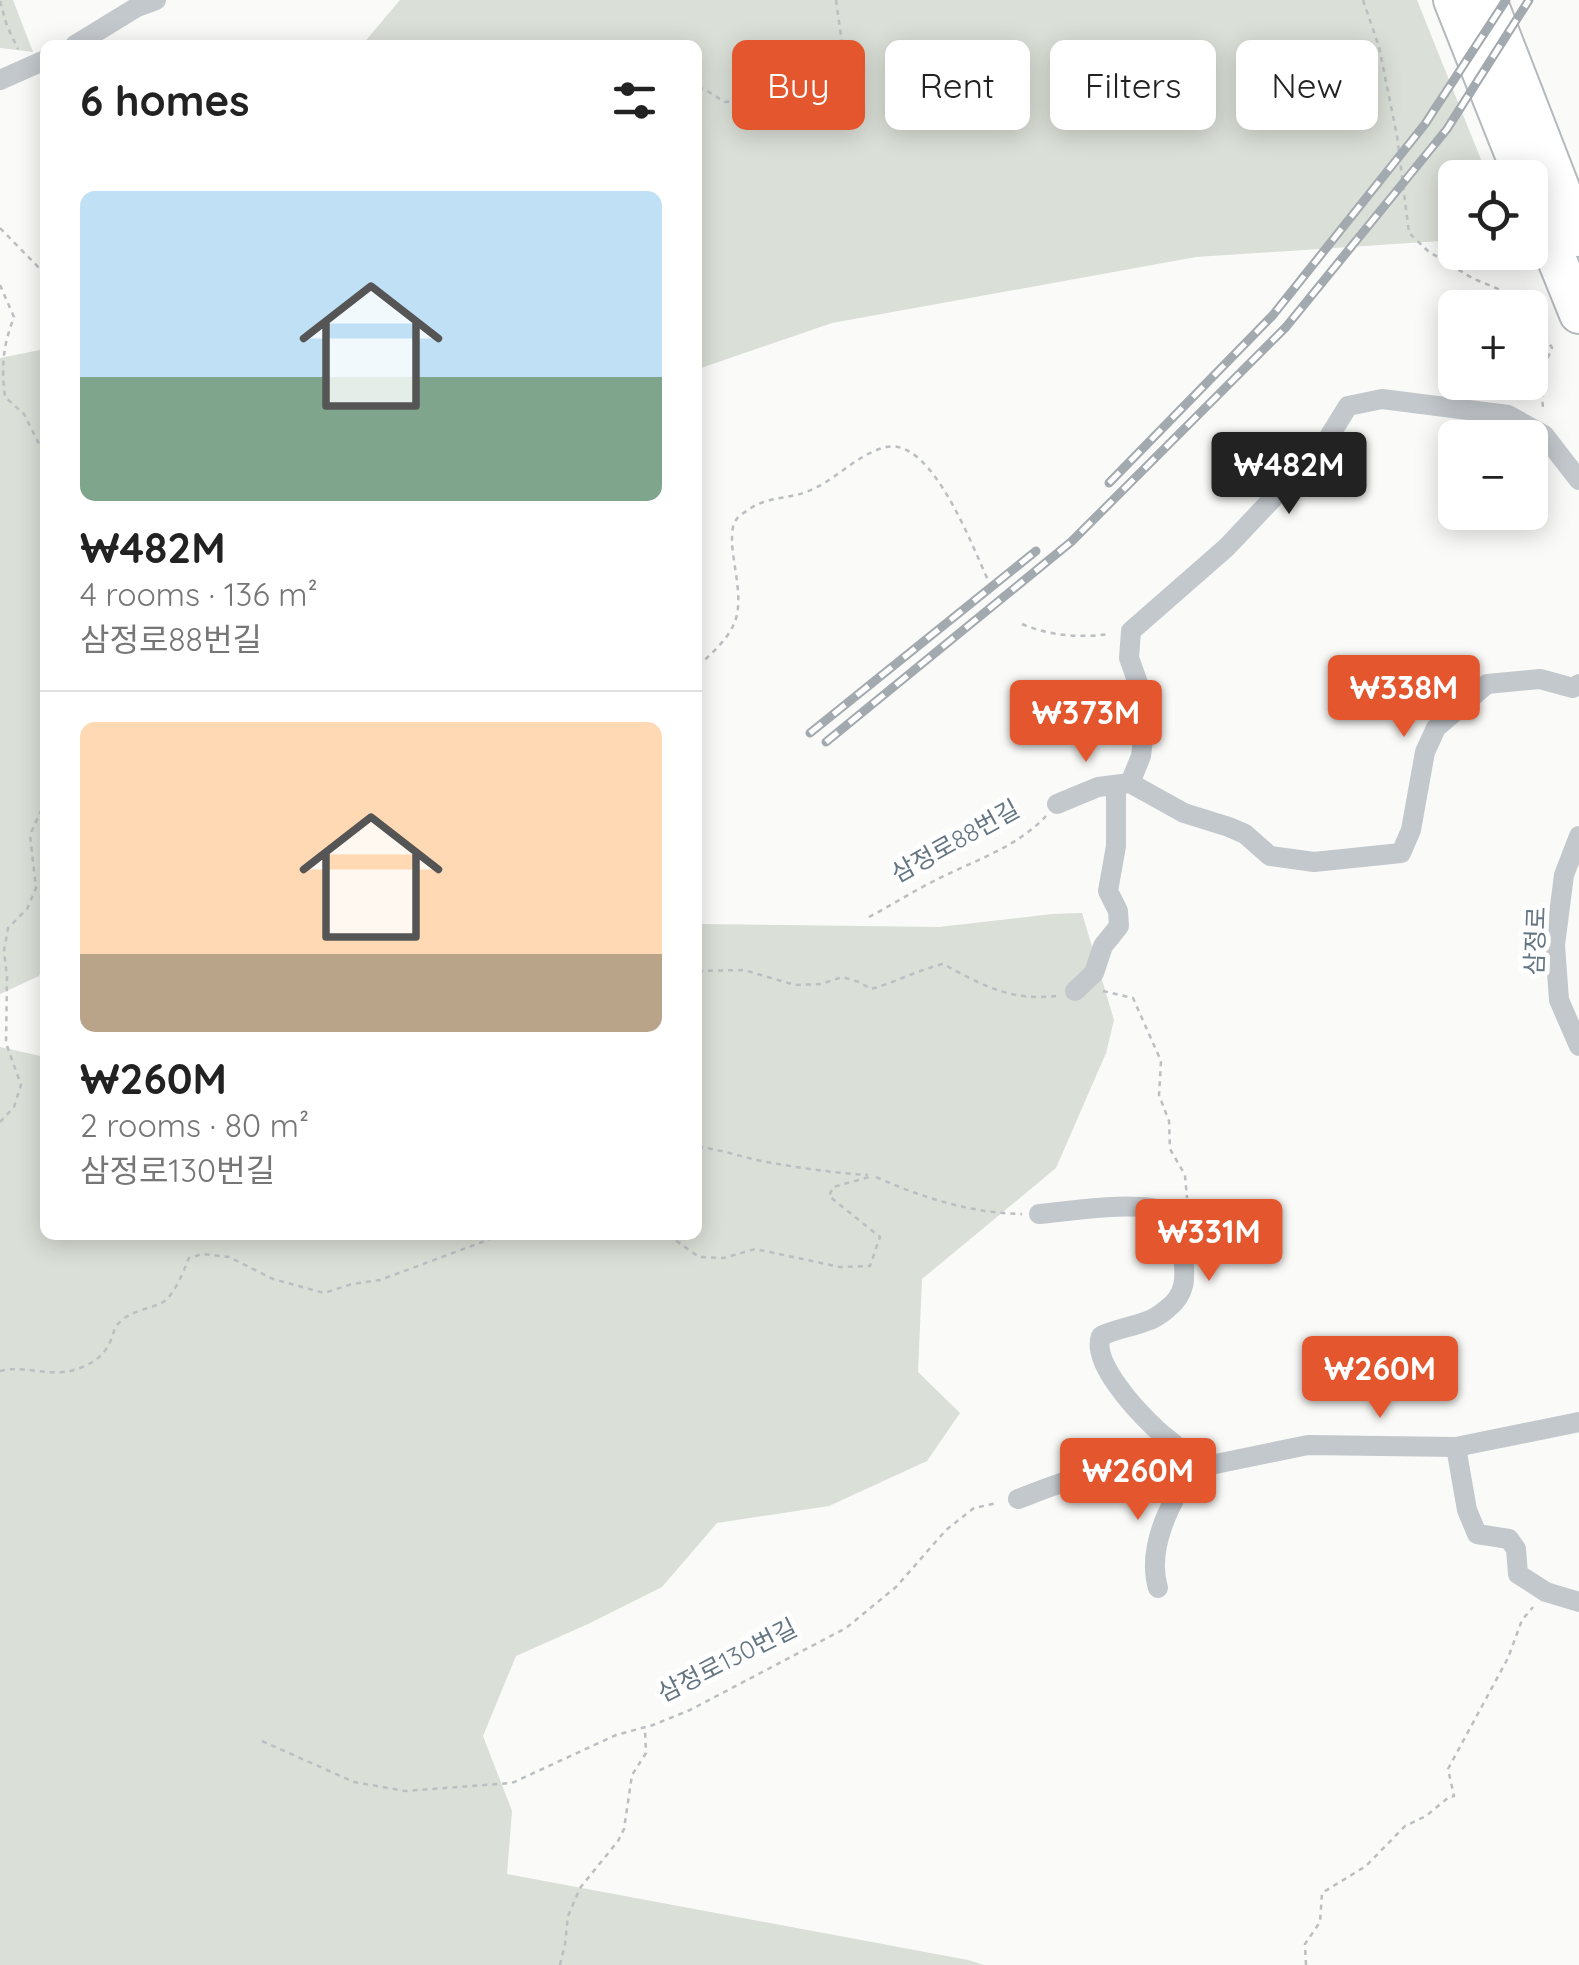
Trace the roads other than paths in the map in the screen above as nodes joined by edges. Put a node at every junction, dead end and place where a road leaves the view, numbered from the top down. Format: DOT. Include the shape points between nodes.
graph roads {
  1 [pos="156,0"];
  2 [pos="1454,0"];
  3 [pos="1487,0"];
  4 [pos="83,40"];
  5 [pos="37,64"];
  6 [pos="0,80"];
  7 [pos="1517,160"];
  8 [pos="1579,191"];
  9 [pos="1548,237"];
  10 [pos="1579,237"];
  11 [pos="1579,314"];
  12 [pos="1579,480"];
  13 [pos="1579,684"];
  14 [pos="1123,784"];
  15 [pos="1057,804"];
  16 [pos="1579,836"];
  17 [pos="1074,991"];
  18 [pos="1579,1046"];
  19 [pos="1039,1214"];
  20 [pos="1579,1422"];
  21 [pos="1456,1447"];
  22 [pos="1191,1469"];
  23 [pos="1180,1489"];
  24 [pos="1018,1499"];
  25 [pos="1158,1588"];
  26 [pos="1579,1602"];
  1 -- 4 [label="street"];
  2 -- 7 [label="highway"];
  3 -- 8 [label="highway"];
  3 -- 10 [label="highway"];
  5 -- 6 [label="street"];
  9 -- 11 [label="highway"];
  12 -- 14 [label="street" via="1544,435 1508,416 1382,399 1348,406 1311,466 1131,631 1129,658 1147,708 1141,756"];
  13 -- 14 [label="street" via="1487,684 1436,728 1401,853 1314,862 1270,856 1244,834"];
  14 -- 15 [label="street, 삼정로88번길"];
  14 -- 17 [label="street" via="1108,891 1119,926 1094,973"];
  16 -- 18 [label="street, 삼정로" via="1564,876 1556,946 1559,1000"];
  19 -- 22 [label="street" via="1147,1208 1181,1220 1182,1294 1151,1320 1112,1331 1098,1344 1116,1383"];
  20 -- 21 [label="street"];
  21 -- 22 [label="street" via="1308,1444"];
  21 -- 26 [label="street" via="1466,1510 1477,1534 1509,1540 1518,1574"];
  22 -- 23 [label="street"];
  23 -- 24 [label="street" via="1099,1475"];
  23 -- 25 [label="street" via="1154,1558"];
}
